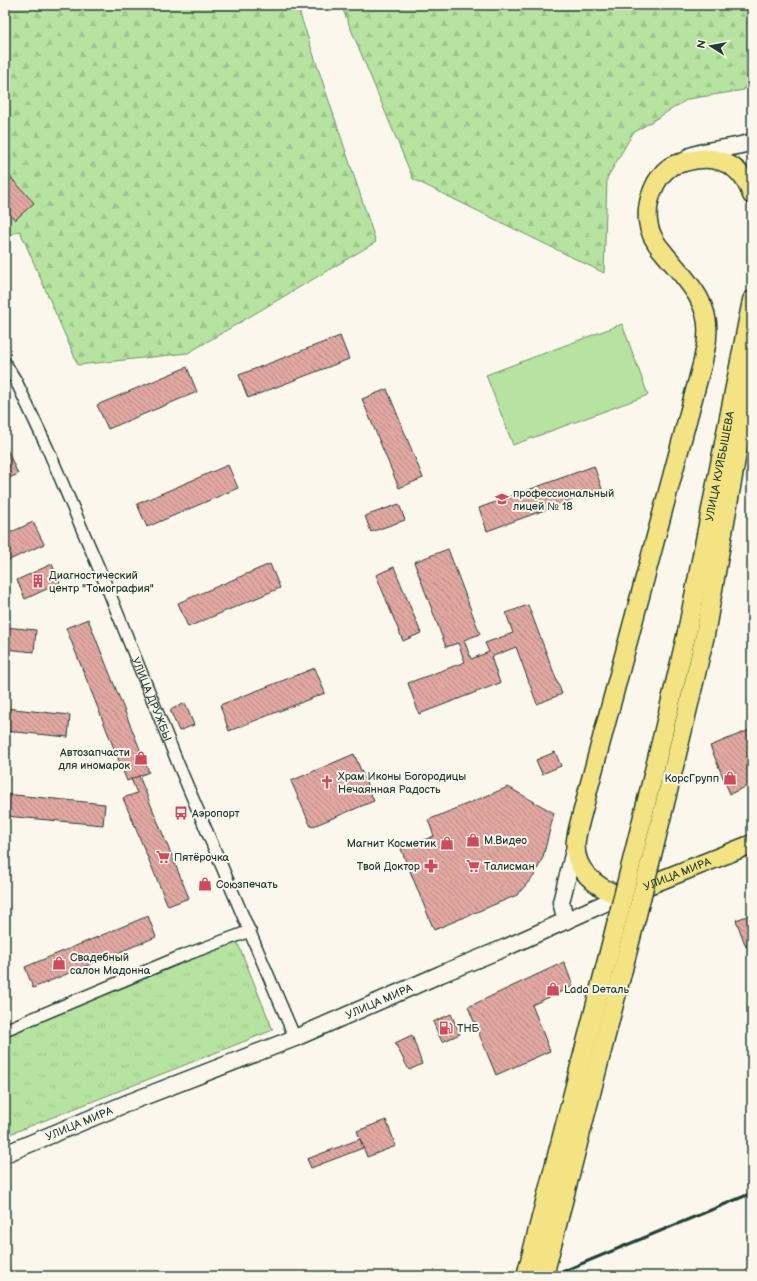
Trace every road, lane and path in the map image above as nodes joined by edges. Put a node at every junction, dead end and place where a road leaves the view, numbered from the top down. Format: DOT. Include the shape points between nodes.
graph roads {
  1 [pos="752,142"];
  2 [pos="670,166"];
  3 [pos="752,195"];
  4 [pos="752,300"];
  5 [pos="5,363"];
  6 [pos="752,368"];
  7 [pos="696,634"];
  8 [pos="576,842"];
  9 [pos="752,844"];
  10 [pos="621,896"];
  11 [pos="566,921"];
  12 [pos="250,931"];
  13 [pos="5,1030"];
  14 [pos="295,1038"];
  15 [pos="5,1154"];
  16 [pos="526,1276"];
  17 [pos="544,1276"];
  1 -- 2 [label="main road" via="702,151"];
  2 -- 3 [label="main road" via="706,159 728,163 749,186"];
  2 -- 8 [label="main road" via="657,181 650,195 648,223 652,236 660,248 692,286 702,303 707,317 708,336"];
  4 -- 7 [label="main road, УЛИЦА КУЙБЫШЕВА"];
  5 -- 12 [label="street, УЛИЦА ДРУЖБЫ" via="48,447"];
  6 -- 7 [label="main road, УЛИЦА КУЙБЫШЕВА"];
  7 -- 16 [label="main road, bridge" via="660,750"];
  7 -- 17 [label="main road, bridge" via="663,812"];
  8 -- 10 [label="main road" via="578,860 587,876 596,884"];
  8 -- 11 [label="main road" via="561,902"];
  9 -- 10 [label="main road, УЛИЦА МИРА"];
  10 -- 11 [label="main road, УЛИЦА МИРА"];
  11 -- 14 [label="main road, УЛИЦА МИРА"];
  12 -- 13 [label="street" via="177,958"];
  12 -- 14 [label="street, УЛИЦА ДРУЖБЫ"];
  14 -- 15 [label="main road, УЛИЦА МИРА"];
}
